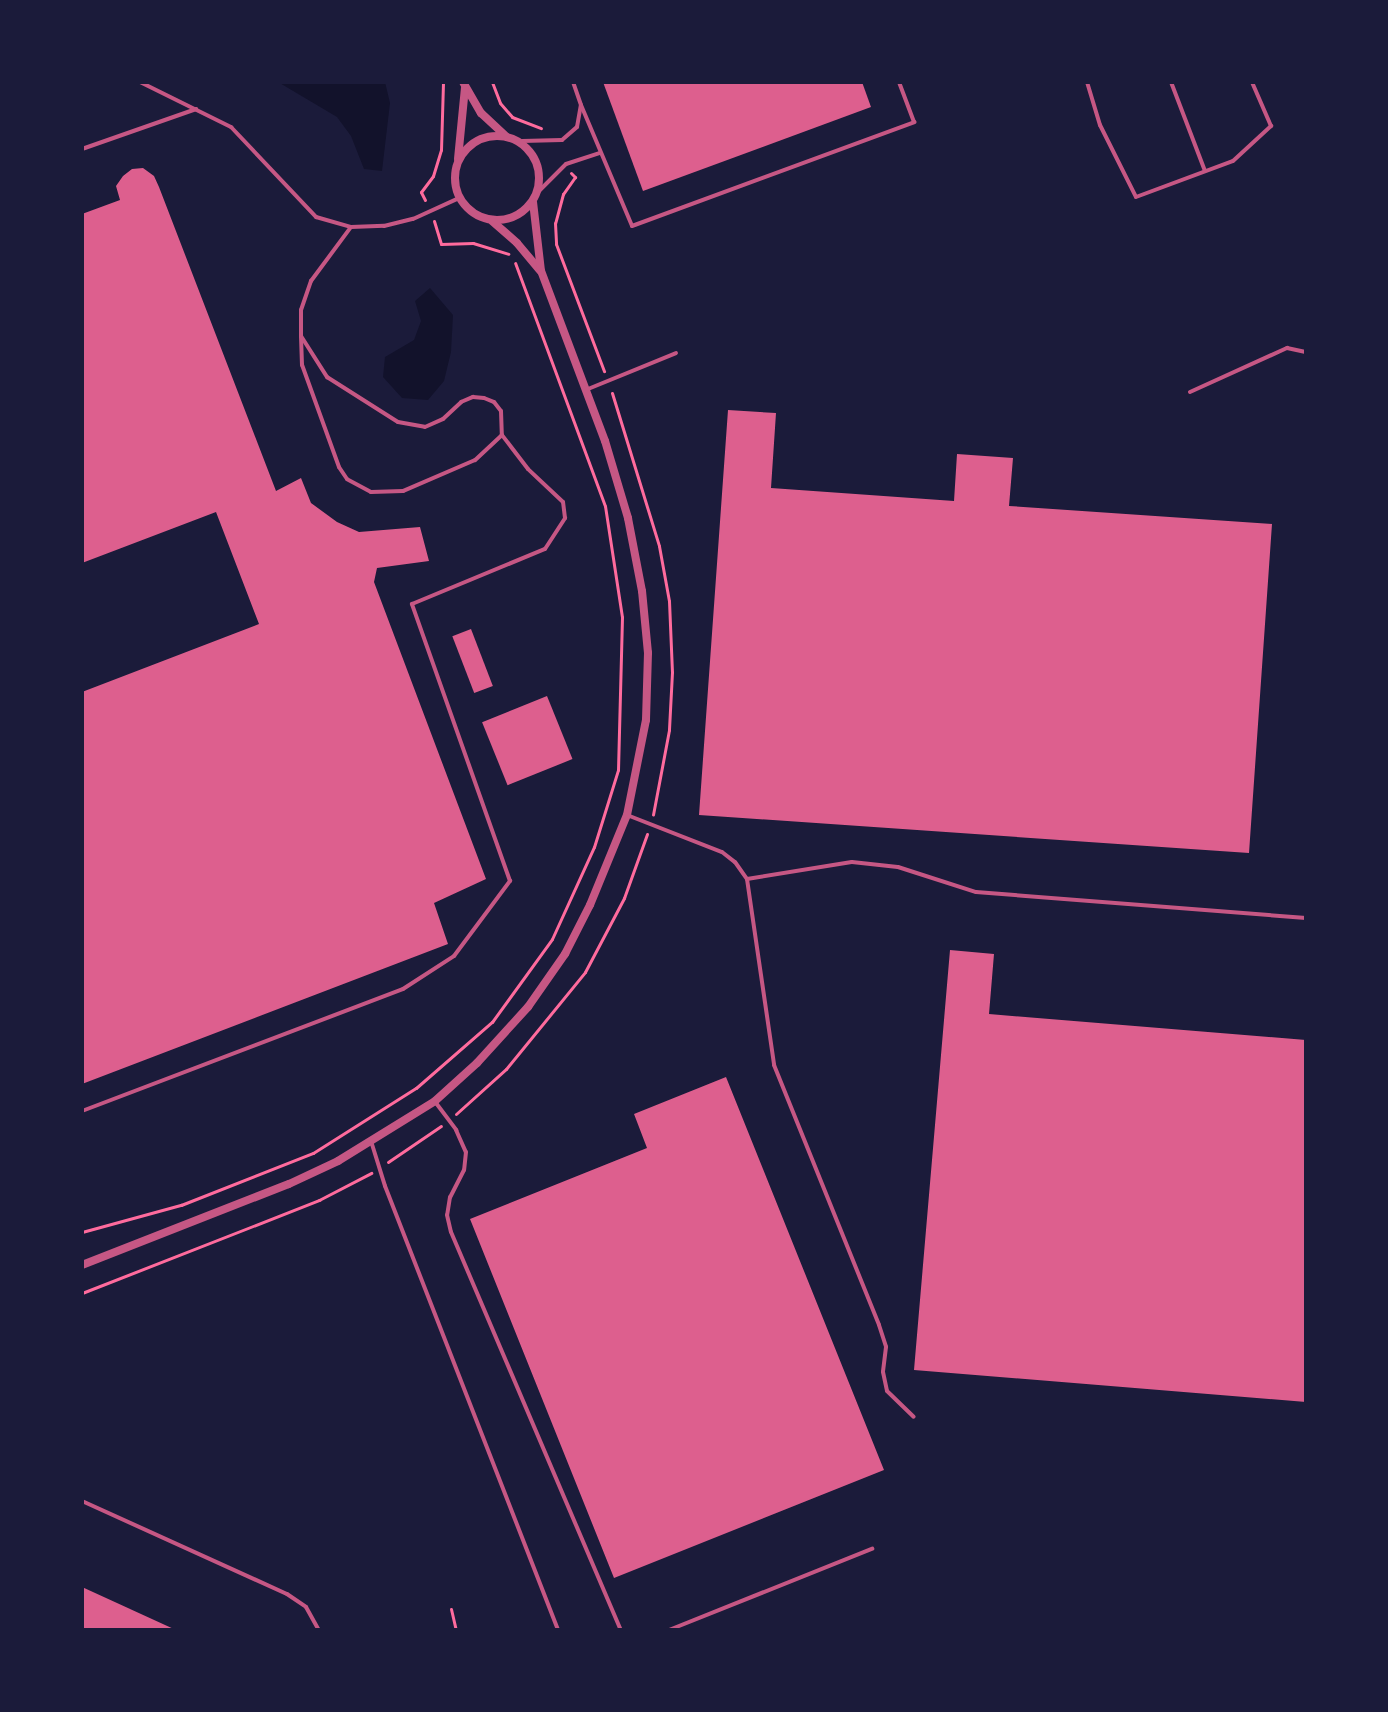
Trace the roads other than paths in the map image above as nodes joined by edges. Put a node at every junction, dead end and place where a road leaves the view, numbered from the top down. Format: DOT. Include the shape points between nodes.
graph roads {
  1 [pos="140,82"];
  2 [pos="573,82"];
  3 [pos="899,82"];
  4 [pos="1087,82"];
  5 [pos="1171,82"];
  6 [pos="1252,82"];
  7 [pos="464,85"];
  8 [pos="581,105"];
  9 [pos="196,109"];
  10 [pos="506,136"];
  11 [pos="522,141"];
  12 [pos="82,149"];
  13 [pos="599,153"];
  14 [pos="458,160"];
  15 [pos="1205,171"];
  16 [pos="537,193"];
  17 [pos="459,198"];
  18 [pos="533,202"];
  19 [pos="492,221"];
  20 [pos="351,227"];
  21 [pos="541,271"];
  22 [pos="301,336"];
  23 [pos="1306,352"];
  24 [pos="676,353"];
  25 [pos="585,390"];
  26 [pos="1190,392"];
  27 [pos="502,435"];
  28 [pos="627,815"];
  29 [pos="747,879"];
  30 [pos="1306,918"];
  31 [pos="435,1101"];
  32 [pos="82,1111"];
  33 [pos="371,1141"];
  34 [pos="82,1265"];
  35 [pos="914,1417"];
  36 [pos="82,1501"];
  37 [pos="872,1549"];
  38 [pos="319,1630"];
  39 [pos="558,1630"];
  40 [pos="621,1630"];
  41 [pos="669,1630"];
  1 -- 9 [label="lane"];
  2 -- 8 [label="lane"];
  3 -- 13 [label="lane" via="914,122 632,226"];
  4 -- 15 [label="lane" via="1100,125 1136,197"];
  5 -- 15 [label="lane"];
  6 -- 15 [label="lane" via="1271,126 1233,161"];
  7 -- 10 [label="street" via="481,113"];
  7 -- 14 [label="street"];
  8 -- 11 [label="lane" via="577,127 562,140"];
  8 -- 13 [label="lane"];
  9 -- 12 [label="lane"];
  9 -- 20 [label="lane" via="231,127 316,217"];
  10 -- 11 [label="street"];
  10 -- 14 [label="street" via="477,140"];
  11 -- 16 [label="street" via="535,158"];
  13 -- 16 [label="lane" via="566,164"];
  14 -- 17 [label="street" via="454,177"];
  16 -- 18 [label="street"];
  17 -- 19 [label="street"];
  17 -- 20 [label="lane" via="413,219"];
  18 -- 19 [label="street" via="509,219"];
  18 -- 21 [label="street"];
  19 -- 21 [label="street"];
  20 -- 22 [label="lane" via="311,281 301,310"];
  21 -- 25 [label="street"];
  22 -- 27 [label="lane" via="327,377 398,422 425,427 461,402 484,398 501,411"];
  22 -- 27 [label="lane" via="302,365 339,467 358,486 386,494 403,491 475,460"];
  23 -- 26 [label="lane" via="1287,348"];
  24 -- 25 [label="lane"];
  25 -- 28 [label="street" via="628,518 642,591 648,653 646,720"];
  27 -- 32 [label="lane" via="563,502 565,518 545,549 412,604 510,881 454,956 403,989"];
  28 -- 29 [label="lane" via="722,852"];
  28 -- 31 [label="street" via="565,954 528,1007"];
  29 -- 30 [label="lane" via="852,862 898,867 976,892"];
  29 -- 35 [label="lane" via="774,1065 879,1325 886,1347 887,1391"];
  31 -- 33 [label="street"];
  31 -- 40 [label="lane" via="466,1152 464,1170 450,1197 451,1232"];
  33 -- 34 [label="street" via="289,1184"];
  33 -- 39 [label="lane"];
  36 -- 38 [label="lane" via="287,1594 306,1607"];
  37 -- 41 [label="lane"];
}
